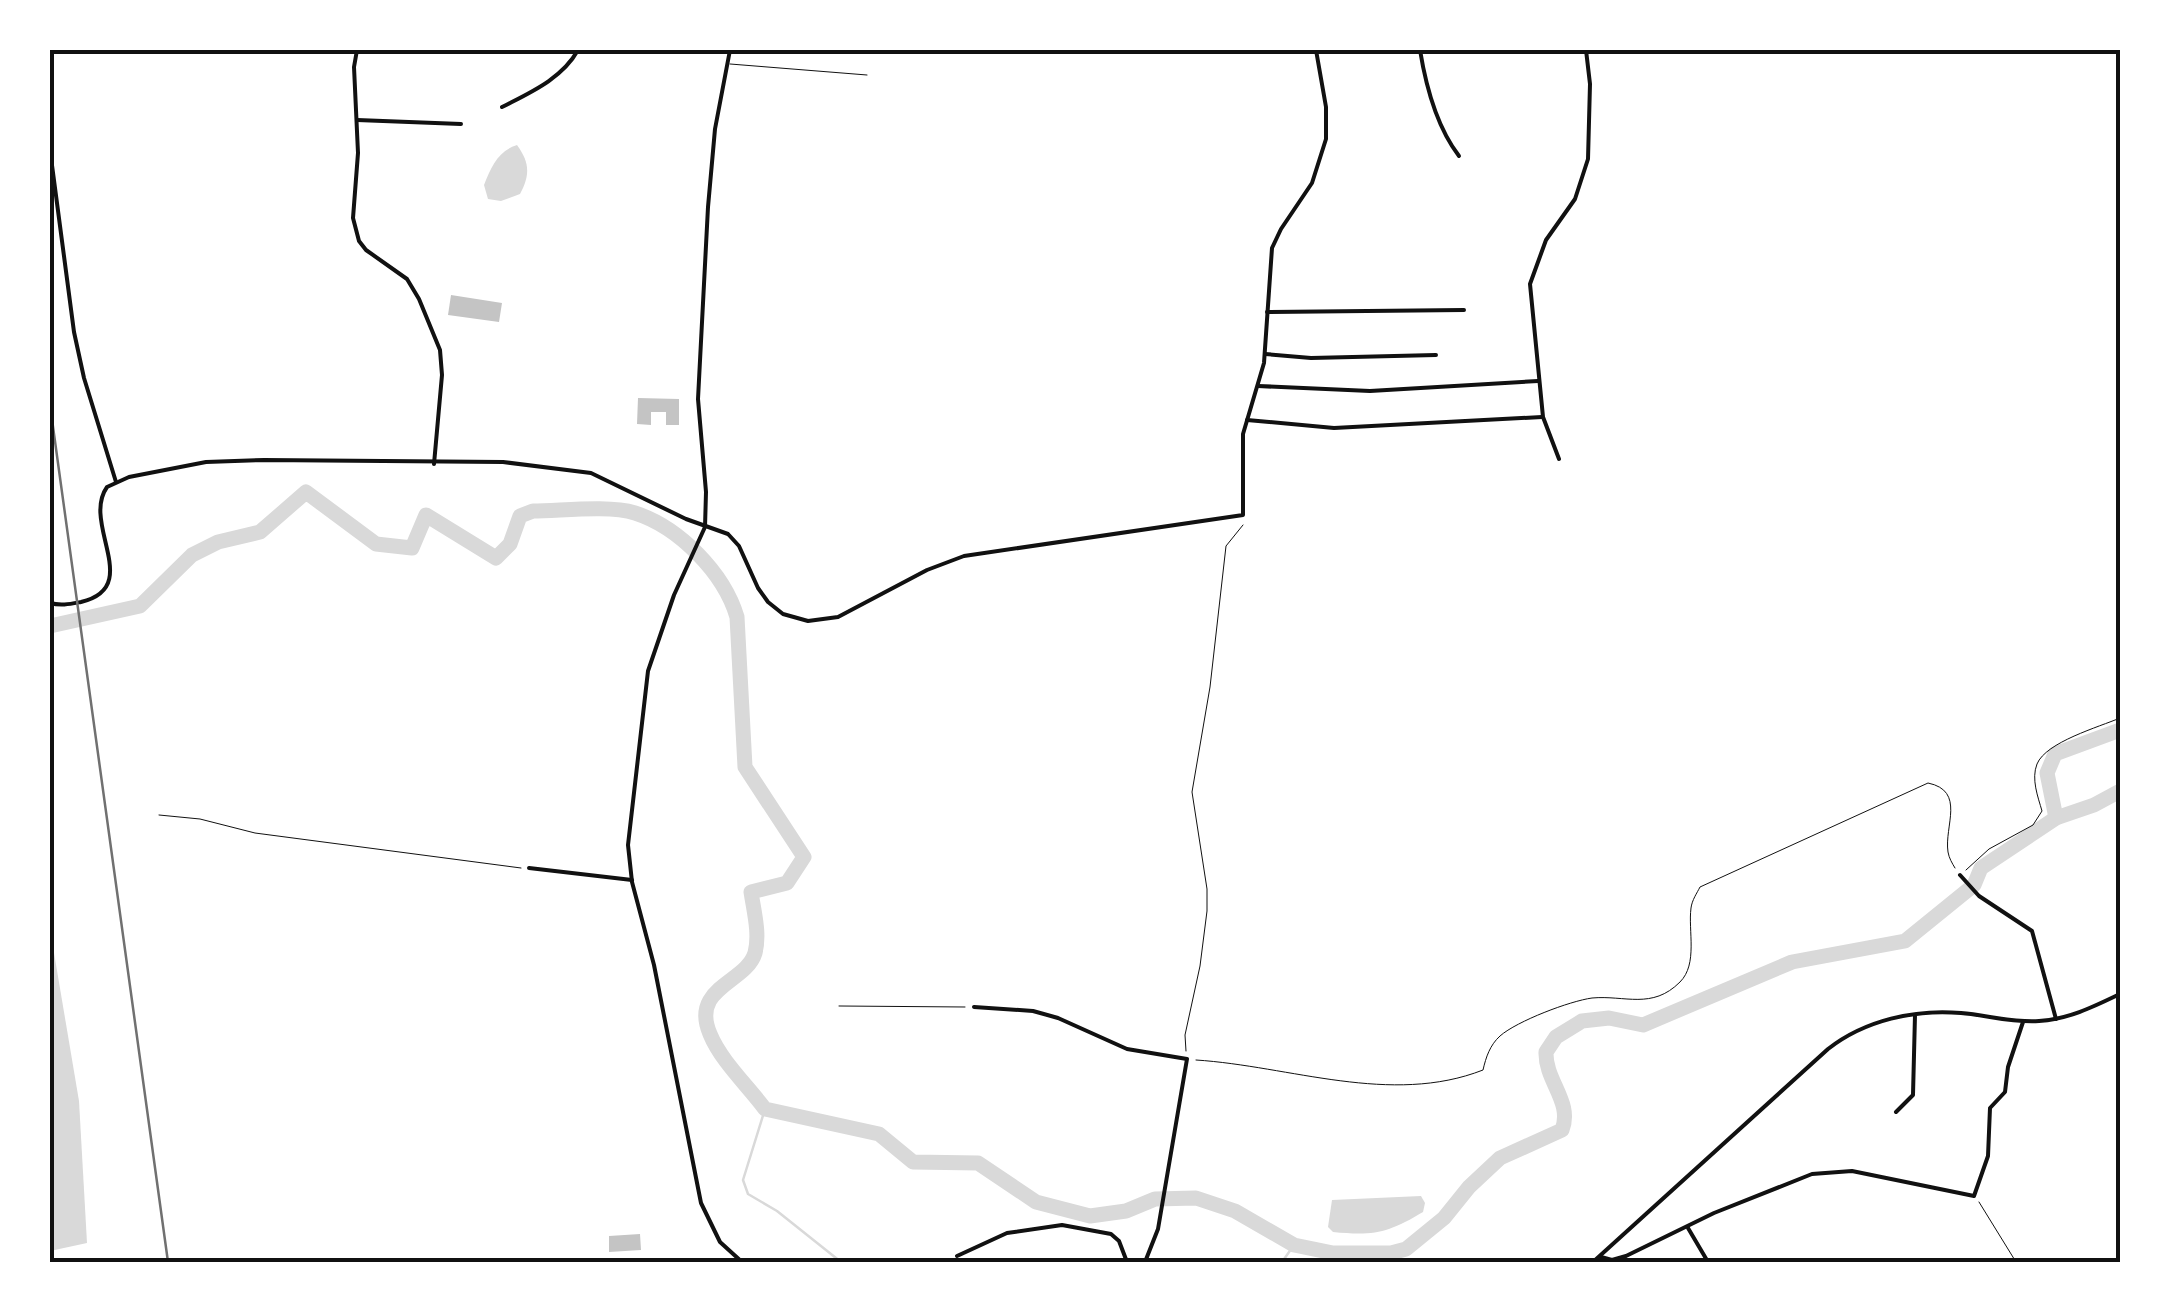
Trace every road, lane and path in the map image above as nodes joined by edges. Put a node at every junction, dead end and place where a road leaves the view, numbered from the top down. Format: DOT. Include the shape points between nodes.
graph roads {
  1 [pos="357,50"];
  2 [pos="578,50"];
  3 [pos="730,50"];
  4 [pos="1316,50"];
  5 [pos="1420,50"];
  6 [pos="1586,50"];
  7 [pos="728,64"];
  8 [pos="867,75"];
  9 [pos="502,108"];
  10 [pos="357,120"];
  11 [pos="461,124"];
  12 [pos="50,150"];
  13 [pos="1459,156"];
  14 [pos="1464,310"];
  15 [pos="1267,312"];
  16 [pos="1265,354"];
  17 [pos="1436,355"];
  18 [pos="1540,381"];
  19 [pos="1258,386"];
  20 [pos="1543,417"];
  21 [pos="1247,420"];
  22 [pos="1558,460"];
  23 [pos="434,464"];
  24 [pos="116,482"];
  25 [pos="704,526"];
  26 [pos="1242,526"];
  27 [pos="50,603"];
  28 [pos="2120,718"];
  29 [pos="159,815"];
  30 [pos="529,868"];
  31 [pos="1960,875"];
  32 [pos="632,881"];
  33 [pos="2120,994"];
  34 [pos="839,1006"];
  35 [pos="974,1008"];
  36 [pos="1915,1015"];
  37 [pos="2056,1019"];
  38 [pos="2023,1022"];
  39 [pos="1188,1060"];
  40 [pos="1896,1112"];
  41 [pos="1974,1196"];
  42 [pos="1688,1228"];
  43 [pos="957,1256"];
  44 [pos="1601,1256"];
  45 [pos="742,1262"];
  46 [pos="1127,1262"];
  47 [pos="1145,1262"];
  48 [pos="1594,1262"];
  49 [pos="1708,1262"];
  50 [pos="2016,1262"];
  1 -- 10 [label="street"];
  2 -- 9 [label="street" via="528,96"];
  3 -- 7 [label="street"];
  4 -- 15 [label="street" via="1326,139 1312,183 1274,242"];
  5 -- 13 [label="street" via="1432,103"];
  6 -- 18 [label="street" via="1588,159 1575,199 1546,240 1530,284"];
  7 -- 8 [label="lane"];
  7 -- 25 [label="street" via="708,207 698,399"];
  10 -- 11 [label="street"];
  10 -- 23 [label="street" via="353,218 360,242 407,279 440,350"];
  12 -- 24 [label="street" via="74,332"];
  14 -- 15 [label="street"];
  15 -- 16 [label="street"];
  16 -- 17 [label="street"];
  16 -- 19 [label="street"];
  18 -- 19 [label="street" via="1370,391"];
  18 -- 20 [label="street"];
  19 -- 21 [label="street"];
  20 -- 21 [label="street" via="1346,428"];
  20 -- 22 [label="street"];
  21 -- 25 [label="street" via="1242,514 964,556 813,622 775,609 737,543"];
  23 -- 24 [label="street" via="206,462"];
  23 -- 25 [label="street" via="503,462 591,474"];
  24 -- 27 [label="street" via="100,500 110,568 105,590 96,598"];
  25 -- 32 [label="street" via="658,636 641,711 628,845"];
  26 -- 39 [label="path" via="1226,546 1192,792 1207,910 1185,1035"];
  28 -- 31 [label="path" via="2054,747 2037,763 2042,812"];
  29 -- 30 [label="path"];
  30 -- 32 [label="street"];
  31 -- 37 [label="street" via="1979,896 2028,926"];
  31 -- 39 [label="path" via="1948,852 1948,793 1928,783 1700,886 1692,904 1686,973 1678,984 1637,1002 1588,999 1516,1024 1498,1037 1483,1070 1418,1085"];
  32 -- 45 [label="street" via="702,1203 720,1242"];
  33 -- 37 [label="street"];
  34 -- 35 [label="path"];
  35 -- 39 [label="street" via="1033,1011 1126,1049"];
  36 -- 38 [label="street"];
  36 -- 40 [label="street" via="1913,1095"];
  36 -- 44 [label="street" via="1875,1023 1838,1041"];
  37 -- 38 [label="street"];
  38 -- 41 [label="street" via="2005,1092 1990,1108 1988,1156"];
  39 -- 47 [label="street" via="1158,1229"];
  41 -- 42 [label="street" via="1840,1170 1812,1174"];
  41 -- 50 [label="path"];
  42 -- 44 [label="street" via="1618,1259"];
  42 -- 49 [label="street"];
  43 -- 46 [label="street" via="1007,1233 1062,1226 1111,1234"];
  44 -- 48 [label="street"];
}
